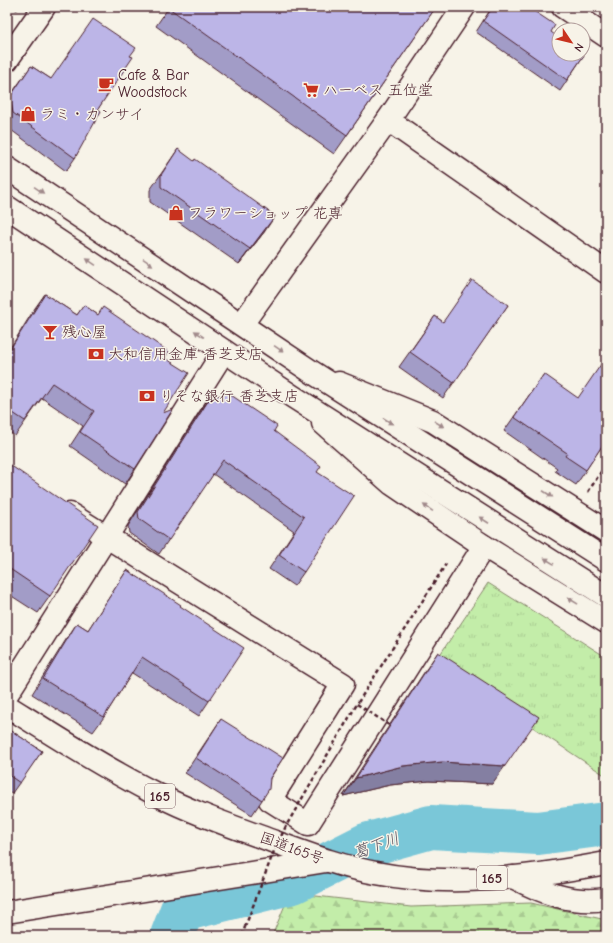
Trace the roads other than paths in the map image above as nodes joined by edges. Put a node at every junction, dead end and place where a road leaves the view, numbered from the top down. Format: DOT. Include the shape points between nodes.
graph roads {
  1 [pos="44,7"];
  2 [pos="464,7"];
  3 [pos="563,7"];
  4 [pos="606,36"];
  5 [pos="7,60"];
  6 [pos="388,120"];
  7 [pos="7,168"];
  8 [pos="7,207"];
  9 [pos="606,272"];
  10 [pos="242,324"];
  11 [pos="224,351"];
  12 [pos="312,372"];
  13 [pos="292,396"];
  14 [pos="53,502"];
  15 [pos="606,531"];
  16 [pos="106,536"];
  17 [pos="484,546"];
  18 [pos="606,560"];
  19 [pos="606,596"];
  20 [pos="606,622"];
  21 [pos="7,694"];
  22 [pos="7,706"];
  23 [pos="326,861"];
  24 [pos="606,863"];
  25 [pos="513,877"];
  26 [pos="606,899"];
  27 [pos="7,912"];
  1 -- 5 [label="main road"];
  2 -- 6 [label="main road"];
  3 -- 4 [label="main road"];
  6 -- 9 [label="main road"];
  6 -- 10 [label="main road"];
  7 -- 10 [label="main road, one-way"];
  11 -- 8 [label="main road, one-way"];
  10 -- 12 [label="main road, one-way"];
  11 -- 13 [label="main road"];
  11 -- 16 [label="main road"];
  12 -- 15 [label="main road, one-way" via="433,421"];
  12 -- 18 [label="main road, one-way"];
  17 -- 13 [label="main road, one-way" via="392,484"];
  19 -- 13 [label="main road, one-way"];
  14 -- 16 [label="main road"];
  16 -- 17 [label="main road" via="343,684 270,800 308,824"];
  16 -- 21 [label="main road"];
  20 -- 17 [label="main road, one-way"];
  22 -- 23 [label="main road, 国道165号 / 165" via="111,770 155,793 204,816"];
  23 -- 25 [label="main road, 国道165号 / 165" via="377,874 421,878"];
  23 -- 27 [label="main road"];
  24 -- 25 [label="main road, 国道165号 / 165"];
  25 -- 26 [label="main road" via="542,892 570,900"];
}
